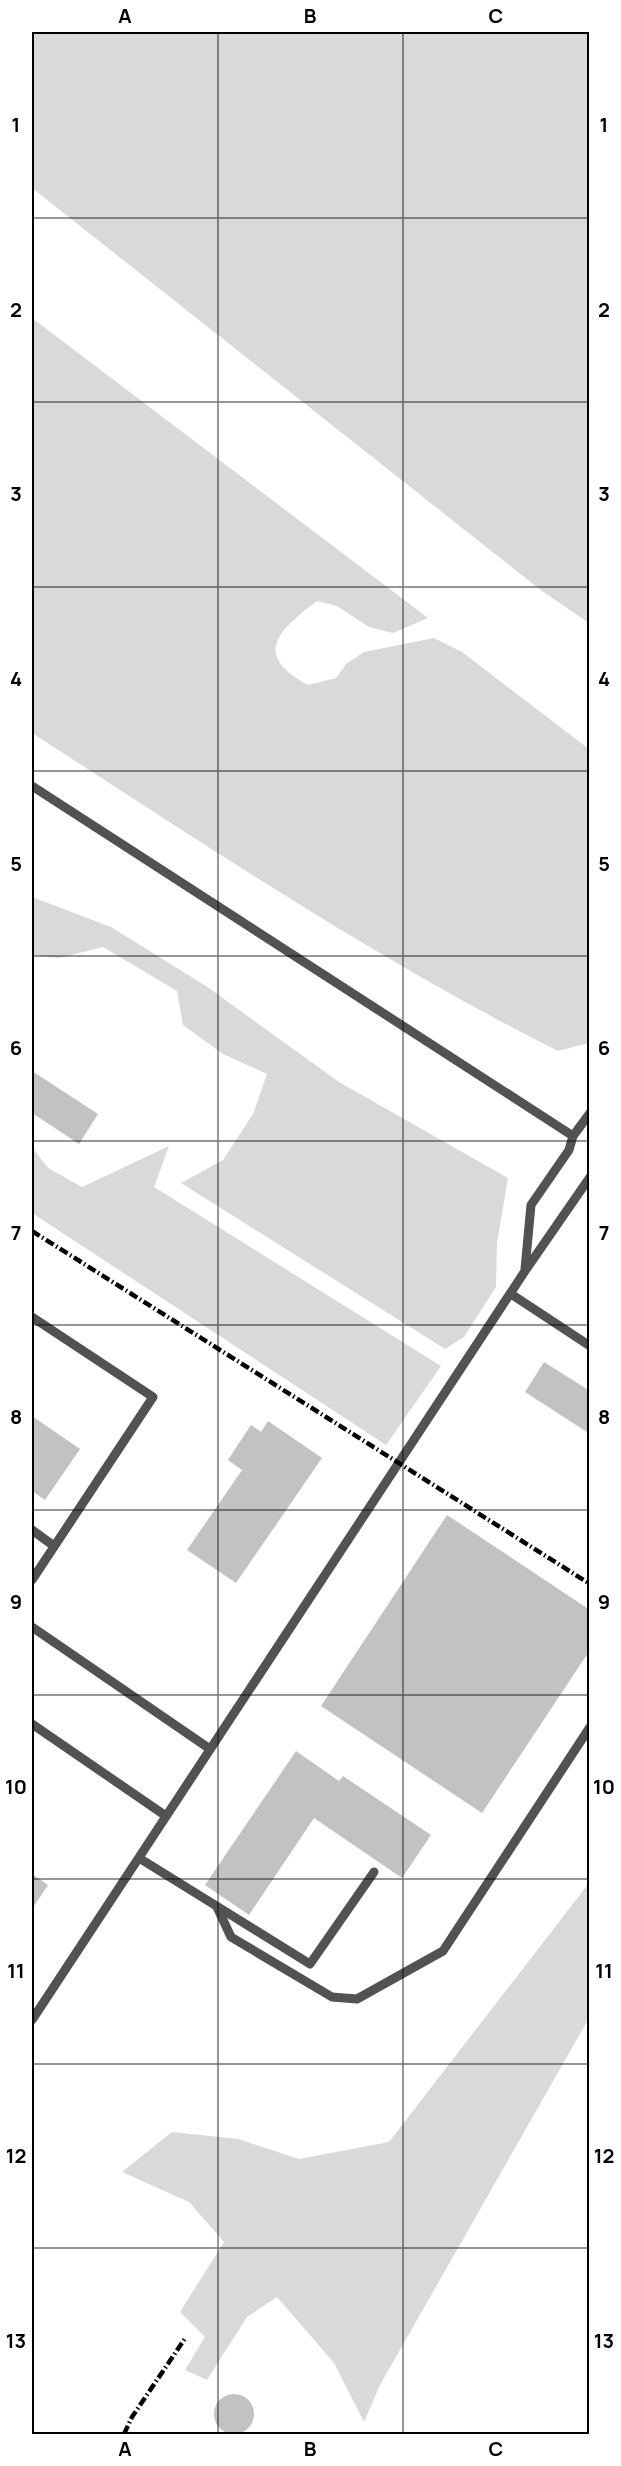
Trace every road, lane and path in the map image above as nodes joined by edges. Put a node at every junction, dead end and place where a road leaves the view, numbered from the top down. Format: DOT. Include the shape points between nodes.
graph roads {
  1 [pos="32,786"];
  2 [pos="590,1113"];
  3 [pos="573,1137"];
  4 [pos="590,1177"];
  5 [pos="525,1271"];
  6 [pos="511,1294"];
  7 [pos="32,1317"];
  8 [pos="590,1346"];
  9 [pos="32,1530"];
  10 [pos="54,1546"];
  11 [pos="32,1580"];
  12 [pos="32,1628"];
  13 [pos="32,1724"];
  14 [pos="590,1727"];
  15 [pos="210,1749"];
  16 [pos="166,1816"];
  17 [pos="139,1858"];
  18 [pos="374,1872"];
  19 [pos="217,1907"];
  20 [pos="32,2020"];
  1 -- 3 [label="lane"];
  2 -- 3 [label="lane"];
  3 -- 5 [label="lane" via="569,1150 531,1205"];
  4 -- 5 [label="lane"];
  5 -- 6 [label="lane"];
  6 -- 8 [label="lane"];
  6 -- 15 [label="lane"];
  7 -- 10 [label="lane" via="153,1397"];
  9 -- 10 [label="lane"];
  10 -- 11 [label="lane"];
  12 -- 15 [label="lane"];
  13 -- 16 [label="lane"];
  14 -- 19 [label="lane" via="443,1951 357,1999 332,1998 231,1937"];
  15 -- 16 [label="lane"];
  16 -- 17 [label="lane"];
  17 -- 19 [label="lane"];
  17 -- 20 [label="lane"];
  18 -- 19 [label="lane" via="310,1964"];
}
